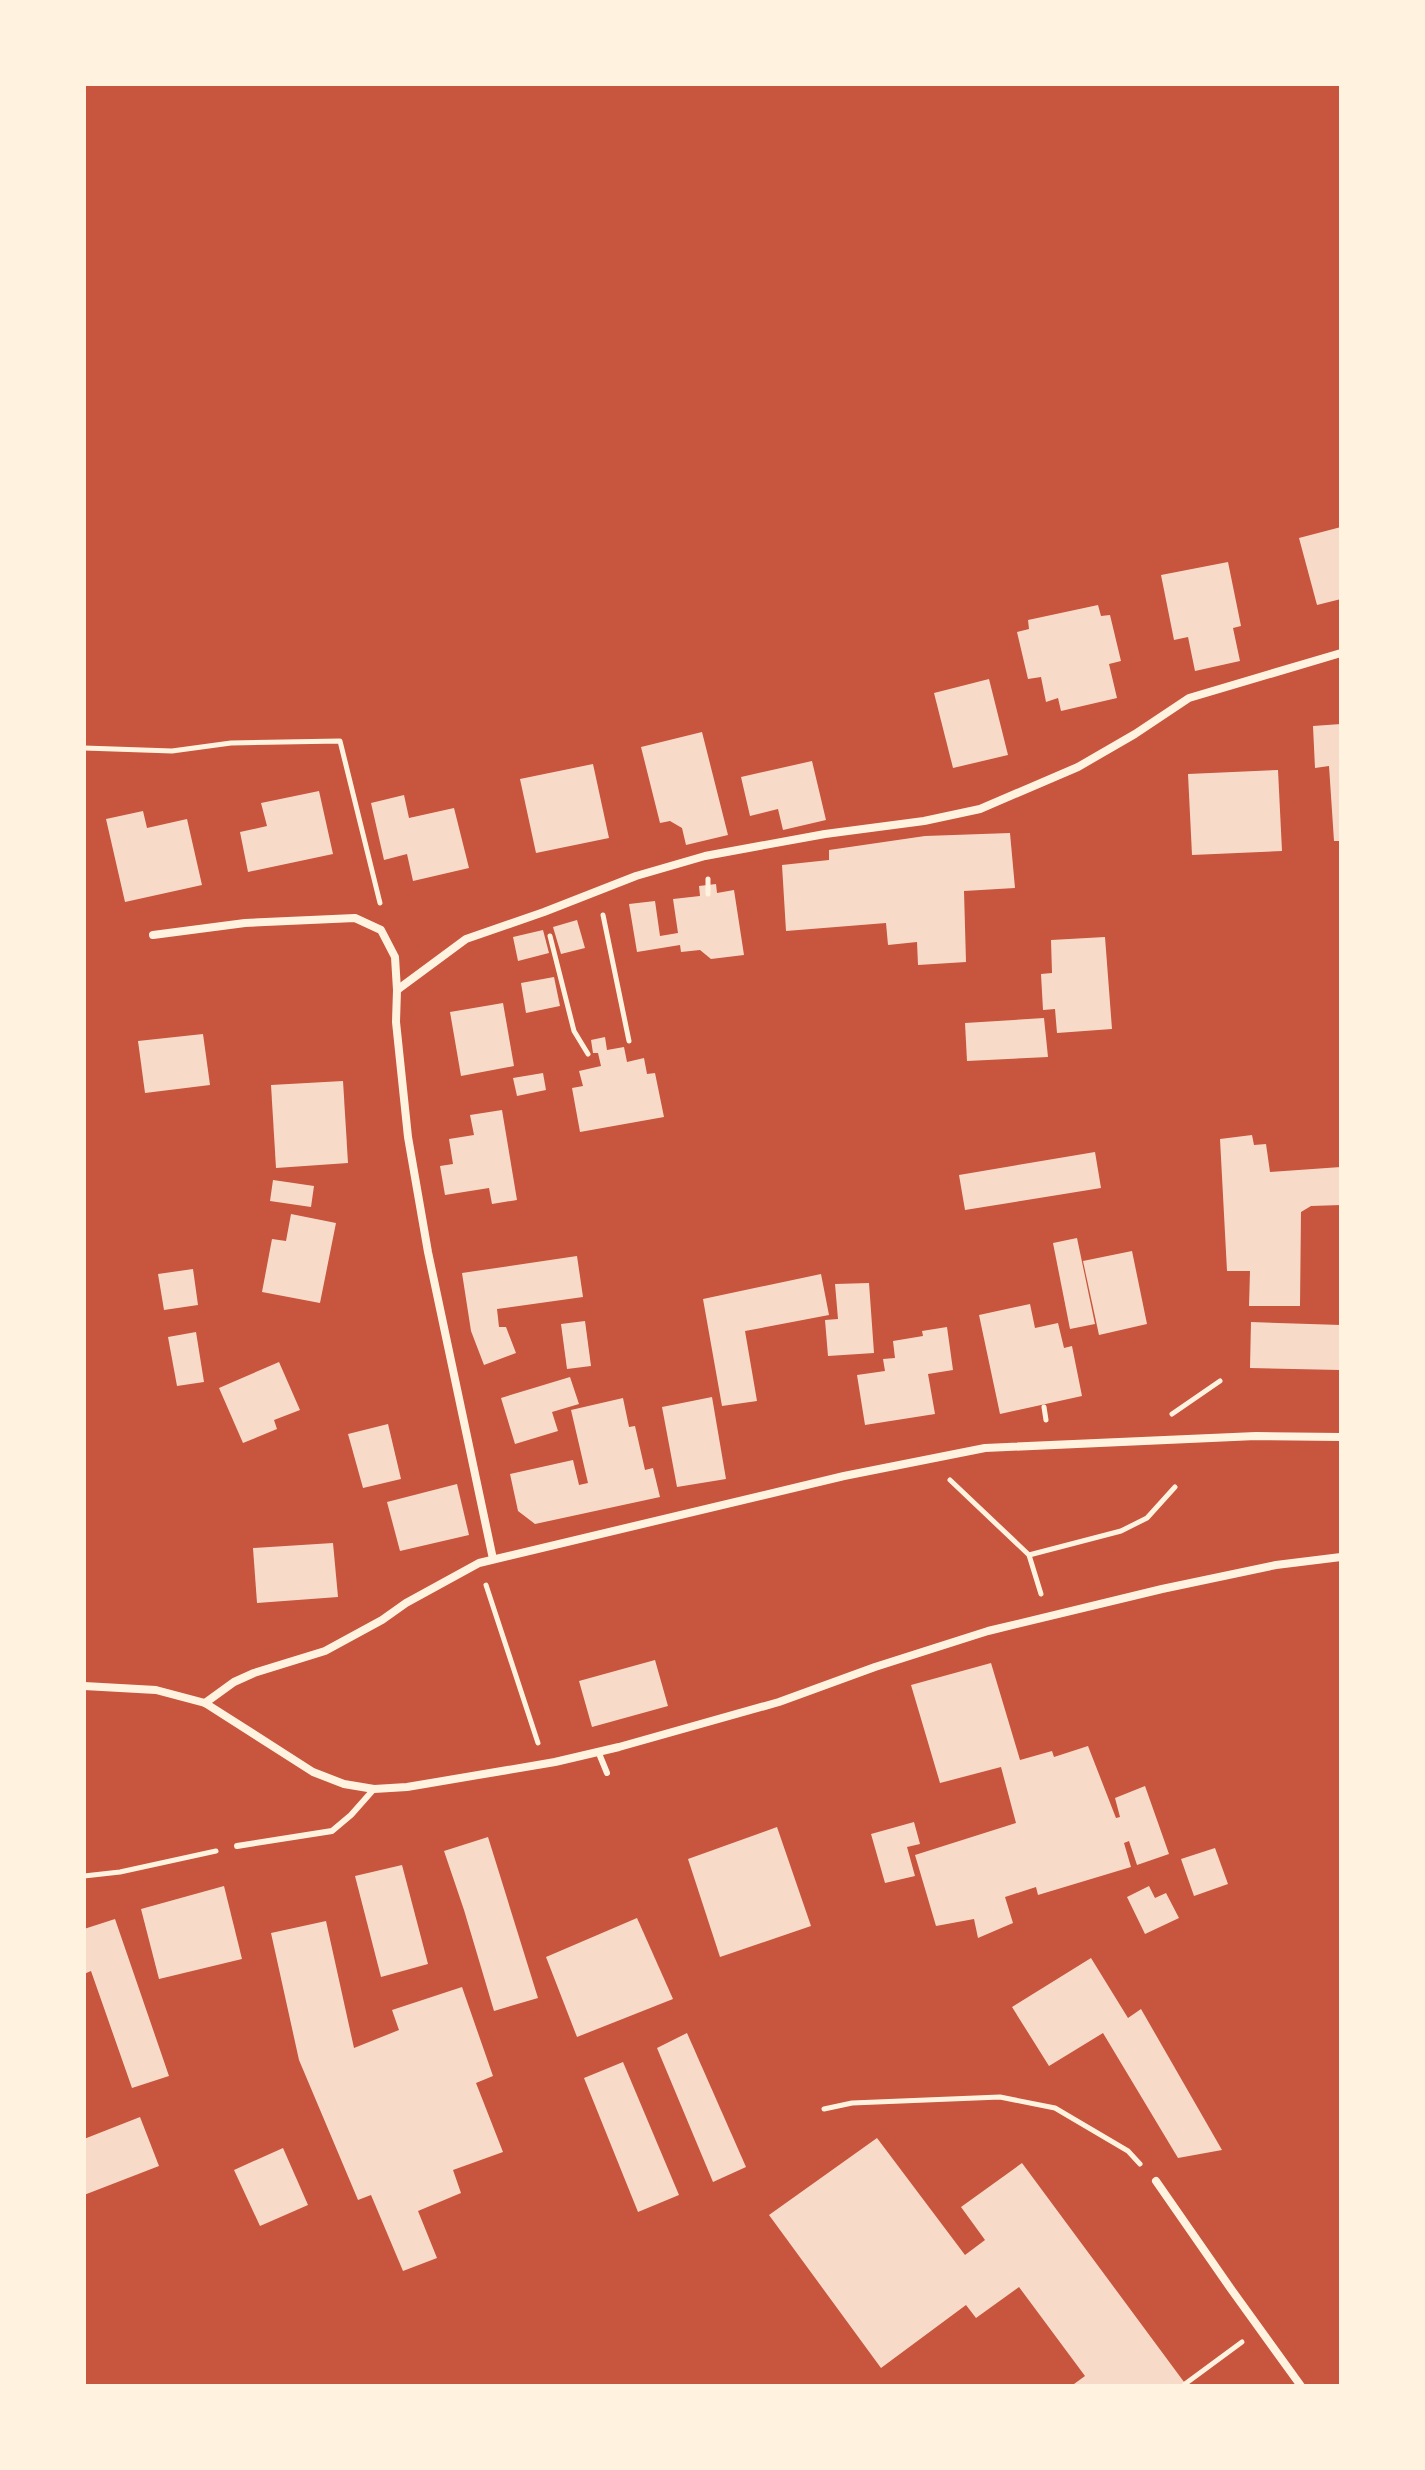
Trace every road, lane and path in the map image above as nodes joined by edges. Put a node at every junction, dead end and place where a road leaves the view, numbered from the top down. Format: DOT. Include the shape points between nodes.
graph roads {
  1 [pos="1341,653"];
  2 [pos="84,748"];
  3 [pos="602,910"];
  4 [pos="548,929"];
  5 [pos="381,930"];
  6 [pos="153,935"];
  7 [pos="397,990"];
  8 [pos="629,1041"];
  9 [pos="588,1054"];
  10 [pos="1341,1437"];
  11 [pos="927,1458"];
  12 [pos="1175,1487"];
  13 [pos="1029,1555"];
  14 [pos="1341,1557"];
  15 [pos="493,1559"];
  16 [pos="479,1563"];
  17 [pos="1049,1618"];
  18 [pos="84,1686"];
  19 [pos="205,1703"];
  20 [pos="598,1751"];
  21 [pos="545,1763"];
  22 [pos="607,1773"];
  23 [pos="374,1789"];
  24 [pos="237,1846"];
  25 [pos="84,1876"];
  26 [pos="824,2109"];
  27 [pos="1156,2181"];
  28 [pos="1231,2350"];
  29 [pos="1185,2384"];
  30 [pos="1301,2386"];
  1 -- 7 [label="street" via="1189,698 1078,767 980,809 705,856 636,876 466,939"];
  2 -- 5 [label="path" via="172,751 231,743 340,741 381,909"];
  3 -- 8 [label="path"];
  4 -- 9 [label="path" via="574,1031"];
  5 -- 6 [label="street" via="355,918 245,923"];
  5 -- 7 [label="street" via="395,957"];
  7 -- 15 [label="street" via="408,1137"];
  10 -- 11 [label="street" via="985,1448"];
  11 -- 13 [label="path"];
  11 -- 15 [label="street"];
  12 -- 13 [label="path" via="1147,1518 1121,1531"];
  13 -- 17 [label="path"];
  14 -- 17 [label="street" via="1276,1565"];
  15 -- 16 [label="street"];
  16 -- 19 [label="street" via="325,1651 254,1673"];
  16 -- 21 [label="path"];
  17 -- 20 [label="street" via="988,1631 779,1702"];
  18 -- 19 [label="street" via="156,1690"];
  19 -- 23 [label="street" via="313,1772"];
  20 -- 21 [label="street"];
  20 -- 22 [label="lane"];
  21 -- 23 [label="street"];
  23 -- 24 [label="lane" via="332,1831"];
  24 -- 25 [label="path"];
  26 -- 27 [label="path" via="852,2103 1000,2097 1055,2108 1128,2151"];
  27 -- 30 [label="street"];
  28 -- 29 [label="path"];
}
